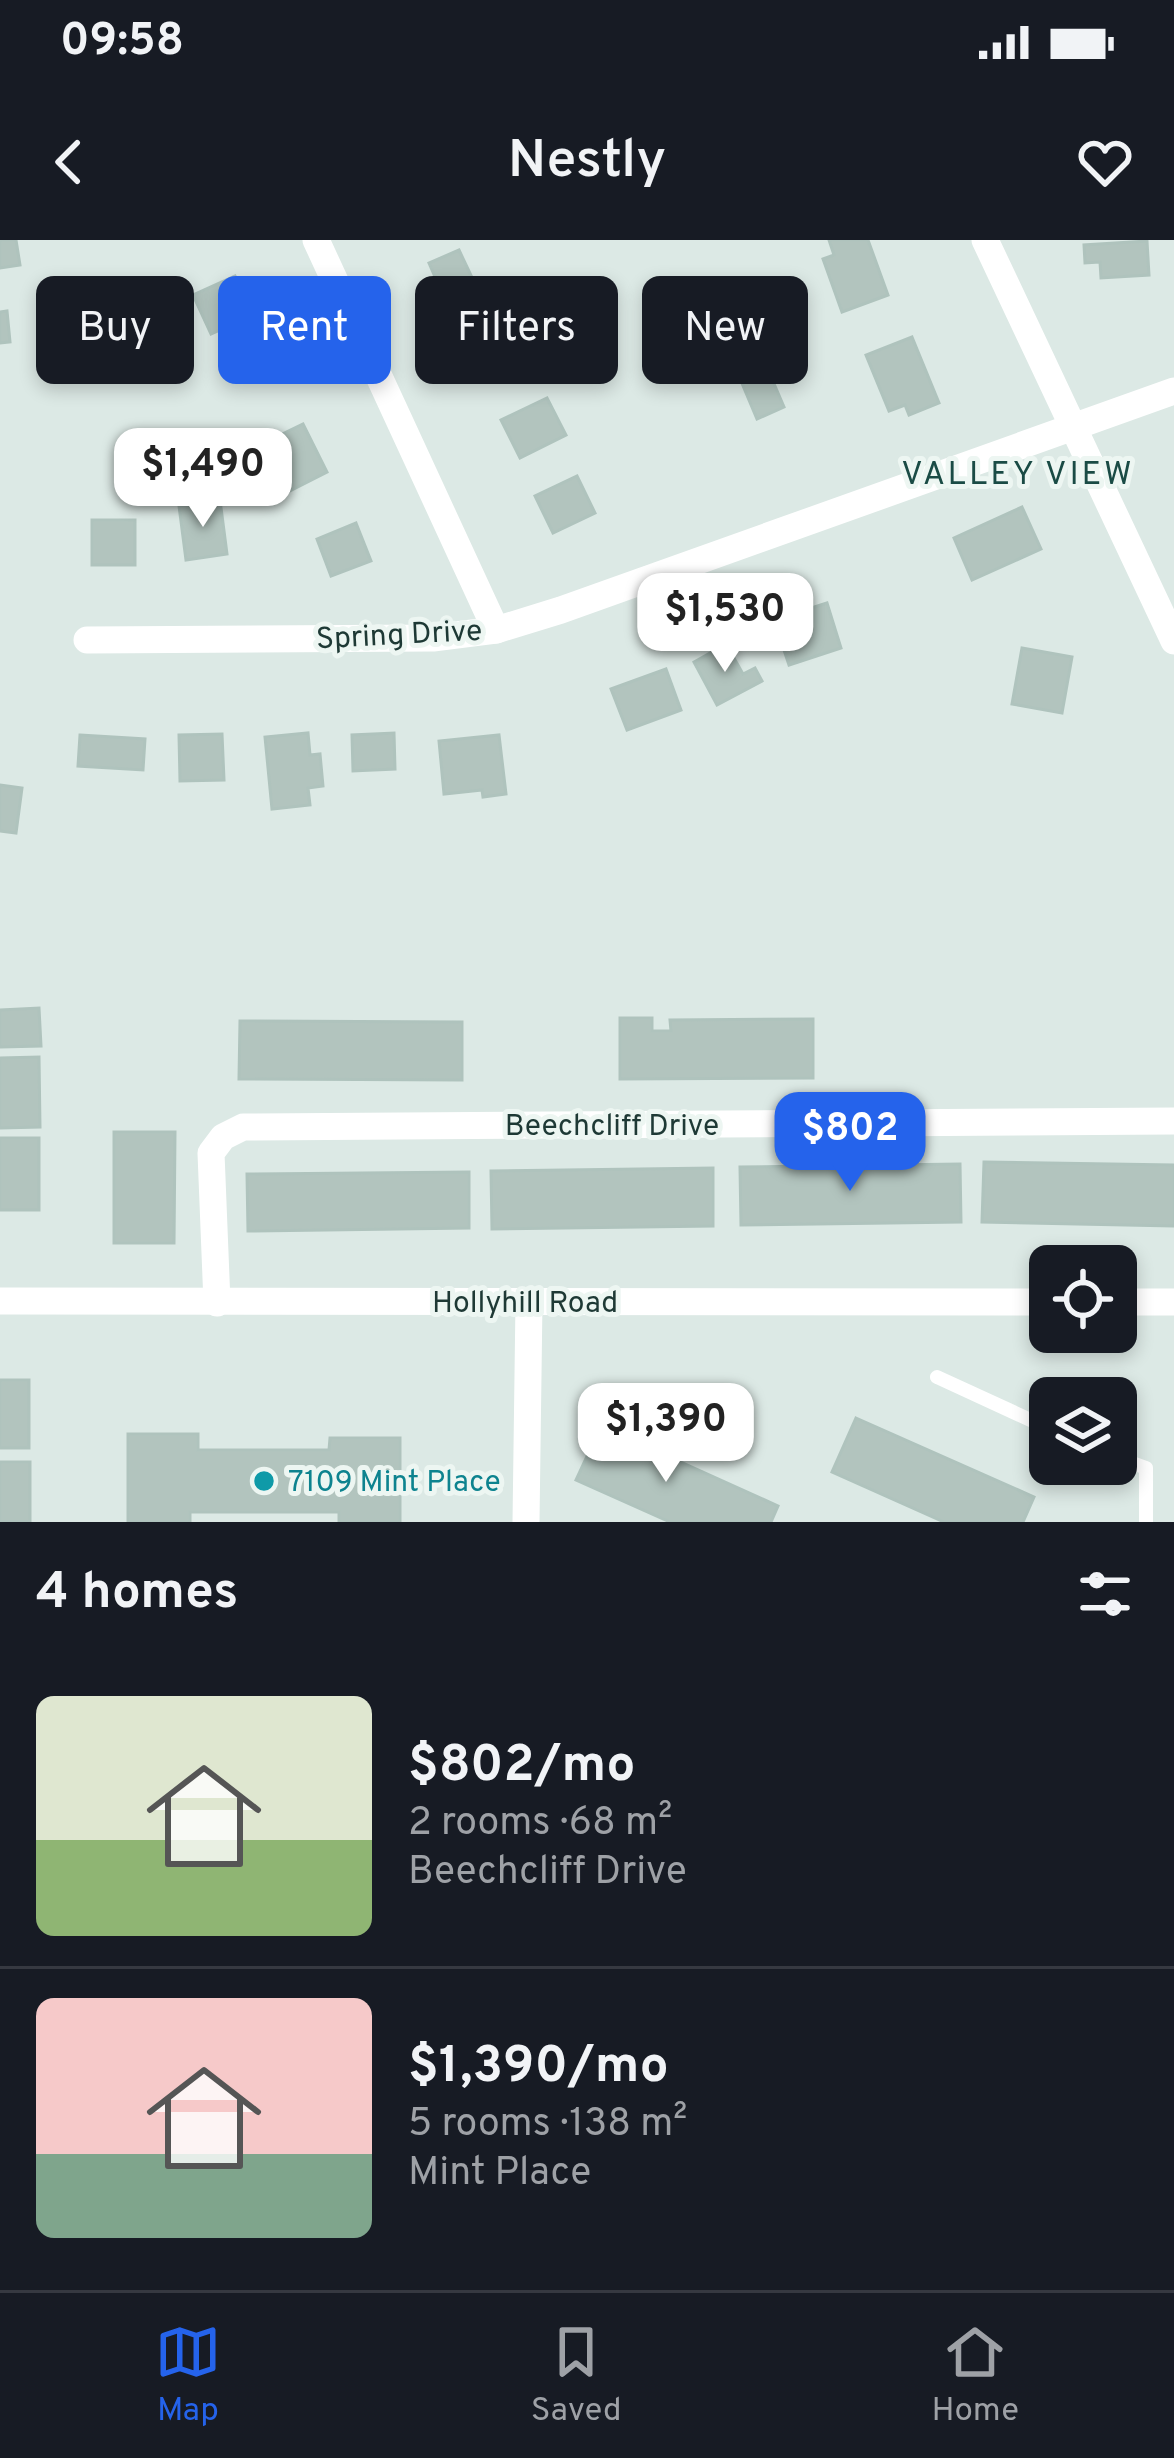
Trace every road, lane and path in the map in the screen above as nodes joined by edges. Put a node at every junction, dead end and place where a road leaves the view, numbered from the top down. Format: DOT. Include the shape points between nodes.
graph roads {
  1 [pos="316,240"];
  2 [pos="986,240"];
  3 [pos="1174,391"];
  4 [pos="1073,428"];
  5 [pos="496,629"];
  6 [pos="87,640"];
  7 [pos="1174,641"];
  8 [pos="1174,1120"];
  9 [pos="0,1301"];
  10 [pos="529,1301"];
  11 [pos="1029,1302"];
  12 [pos="1137,1302"];
  13 [pos="1174,1302"];
  14 [pos="218,1303"];
  15 [pos="937,1377"];
  16 [pos="1029,1419"];
  17 [pos="1137,1464"];
  18 [pos="526,1522"];
  19 [pos="1146,1522"];
  1 -- 5 [label="street"];
  2 -- 4 [label="street"];
  3 -- 4 [label="street, Spring Drive"];
  4 -- 5 [label="street, Spring Drive"];
  4 -- 7 [label="street"];
  5 -- 6 [label="street, Spring Drive" via="433,638"];
  8 -- 14 [label="street, Beechcliff Drive" via="243,1127 211,1153"];
  9 -- 14 [label="street, Hollyhill Road"];
  10 -- 11 [label="street, Hollyhill Road"];
  10 -- 14 [label="street, Hollyhill Road"];
  10 -- 18 [label="street"];
  12 -- 13 [label="street"];
  15 -- 16 [label="lane"];
  17 -- 19 [label="lane" via="1146,1468"];
}
